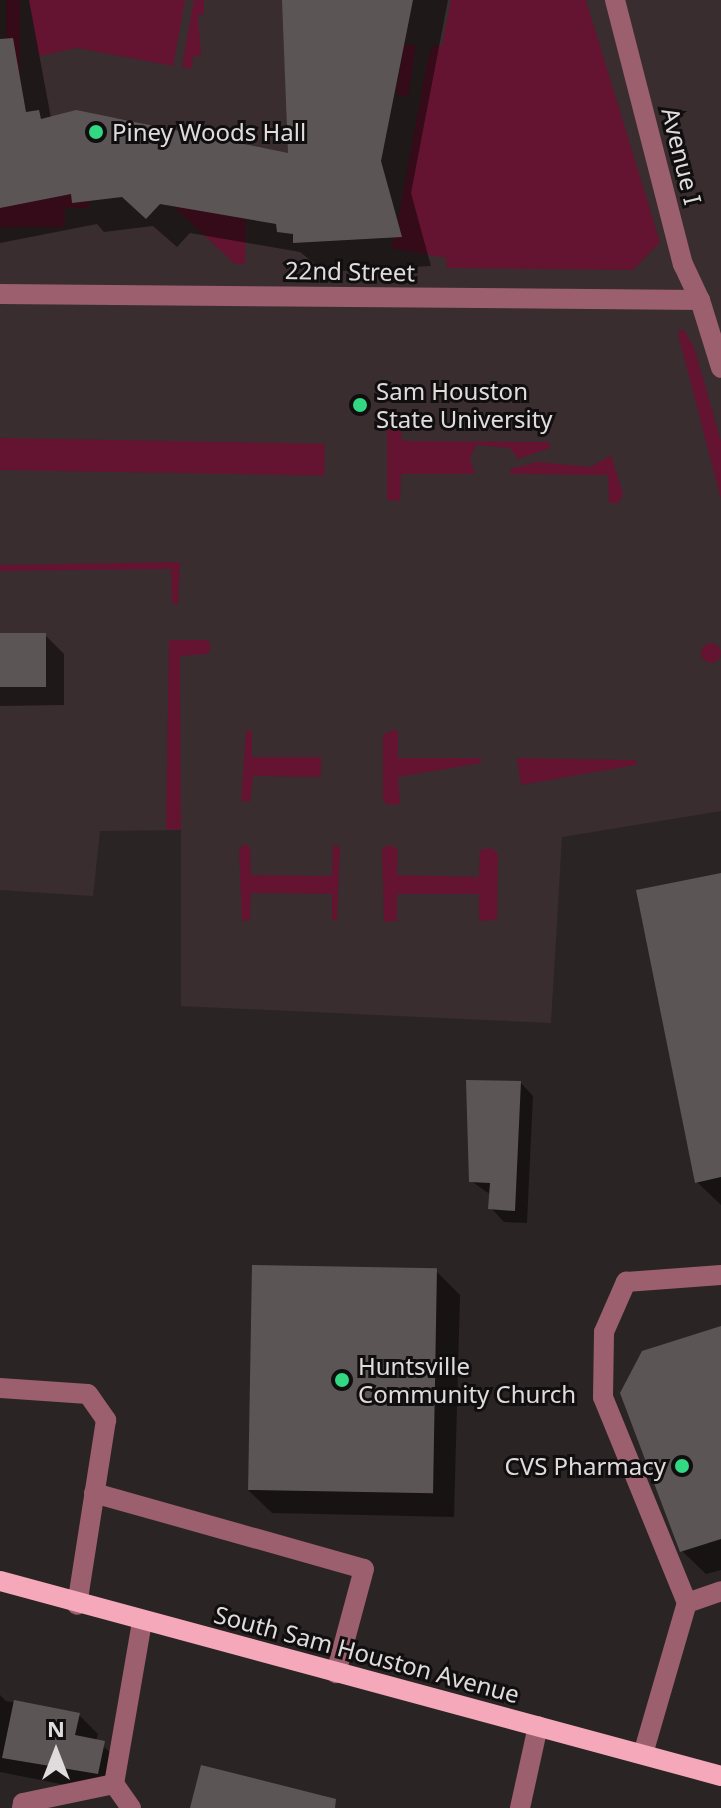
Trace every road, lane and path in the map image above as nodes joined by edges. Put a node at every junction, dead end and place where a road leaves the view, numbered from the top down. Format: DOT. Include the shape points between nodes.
graph roads {
  1 [pos="615,0"];
  2 [pos="0,294"];
  3 [pos="700,300"];
  4 [pos="721,368"];
  5 [pos="721,1275"];
  6 [pos="0,1388"];
  7 [pos="94,1493"];
  8 [pos="0,1581"];
  9 [pos="721,1591"];
  10 [pos="687,1603"];
  11 [pos="77,1605"];
  12 [pos="142,1622"];
  13 [pos="336,1673"];
  14 [pos="538,1726"];
  15 [pos="643,1754"];
  16 [pos="721,1776"];
  17 [pos="114,1784"];
  18 [pos="22,1808"];
  19 [pos="131,1808"];
  20 [pos="520,1808"];
  1 -- 3 [label="street, Avenue I" via="683,264"];
  2 -- 3 [label="street, 22nd Street"];
  3 -- 4 [label="street, Avenue I"];
  5 -- 10 [label="street" via="626,1282 604,1332 603,1397"];
  6 -- 7 [label="street" via="88,1394 106,1420"];
  7 -- 11 [label="street"];
  7 -- 13 [label="street" via="364,1569"];
  8 -- 11 [label="main road, South Sam Houston Avenue"];
  9 -- 10 [label="street"];
  10 -- 15 [label="street"];
  11 -- 12 [label="main road, South Sam Houston Avenue"];
  12 -- 13 [label="main road, South Sam Houston Avenue"];
  12 -- 17 [label="street"];
  13 -- 14 [label="main road, South Sam Houston Avenue"];
  14 -- 15 [label="main road, South Sam Houston Avenue"];
  14 -- 20 [label="street"];
  15 -- 16 [label="main road, South Sam Houston Avenue"];
  17 -- 18 [label="street" via="23,1803"];
  17 -- 19 [label="street"];
}
